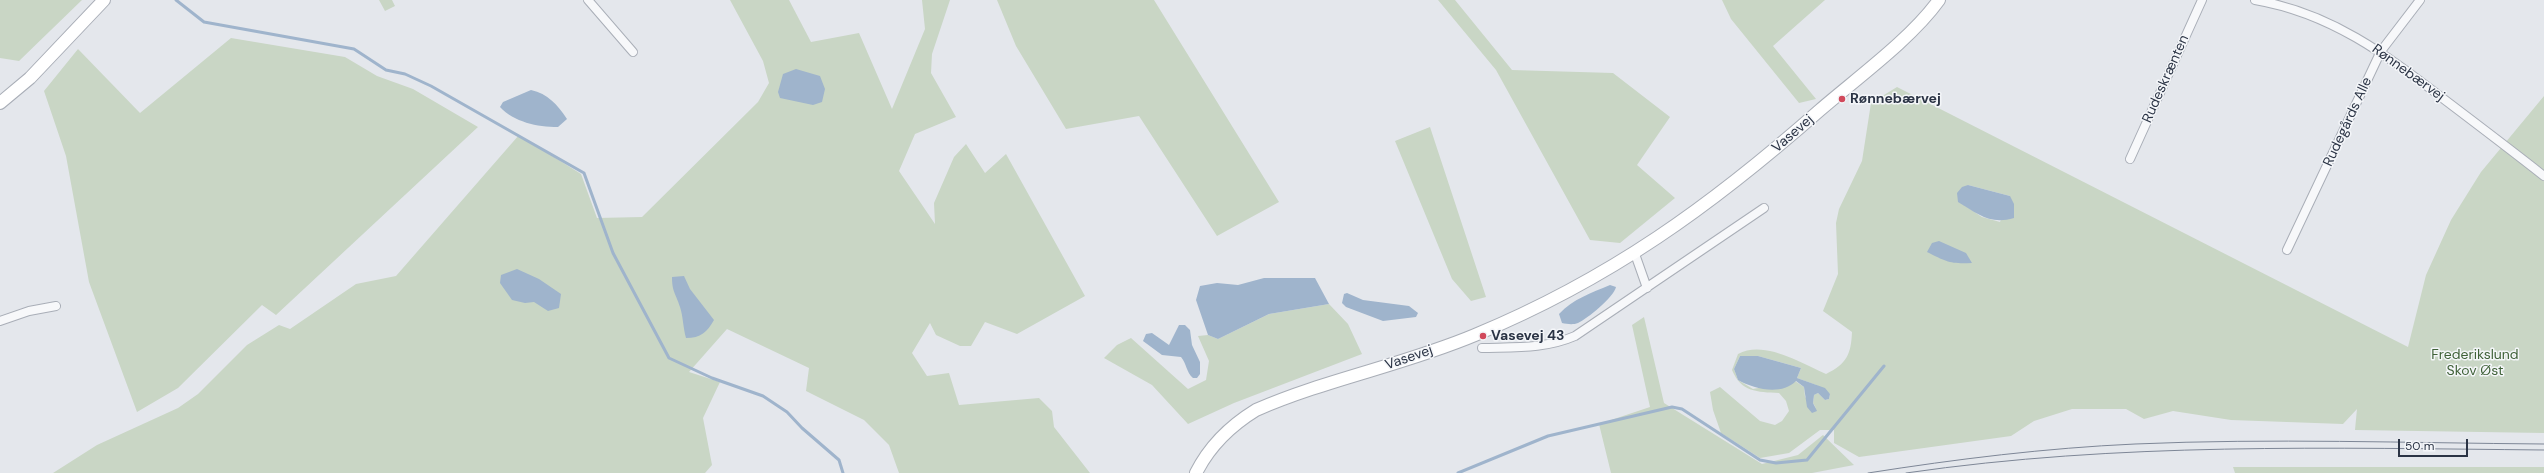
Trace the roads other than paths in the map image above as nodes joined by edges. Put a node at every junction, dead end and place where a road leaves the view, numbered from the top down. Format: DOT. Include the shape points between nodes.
graph roads {
  1 [pos="104,0"];
  2 [pos="588,0"];
  3 [pos="1939,0"];
  4 [pos="2202,0"];
  5 [pos="2255,0"];
  6 [pos="2420,0"];
  7 [pos="2381,51"];
  8 [pos="633,52"];
  9 [pos="0,103"];
  10 [pos="2130,159"];
  11 [pos="2544,176"];
  12 [pos="1764,208"];
  13 [pos="2287,250"];
  14 [pos="1635,254"];
  15 [pos="1647,288"];
  16 [pos="56,306"];
  17 [pos="0,321"];
  18 [pos="1482,348"];
  19 [pos="1196,473"];
  1 -- 9 [label="street" via="30,78"];
  2 -- 8 [label="street"];
  3 -- 14 [label="street, Vasevej" via="1916,26 1765,158 1713,200"];
  4 -- 10 [label="street, Rudeskrænten"];
  5 -- 7 [label="street, Rønnebærvej" via="2302,13 2338,28"];
  6 -- 7 [label="street, Rudegårds Alle"];
  7 -- 11 [label="street, Rønnebærvej"];
  7 -- 13 [label="street, Rudegårds Alle"];
  12 -- 15 [label="street"];
  14 -- 15 [label="street"];
  14 -- 19 [label="street, Vasevej" via="1543,305 1474,336 1256,410 1219,439"];
  15 -- 18 [label="street" via="1600,321 1556,344 1540,347"];
  16 -- 17 [label="street" via="29,311"];
}
